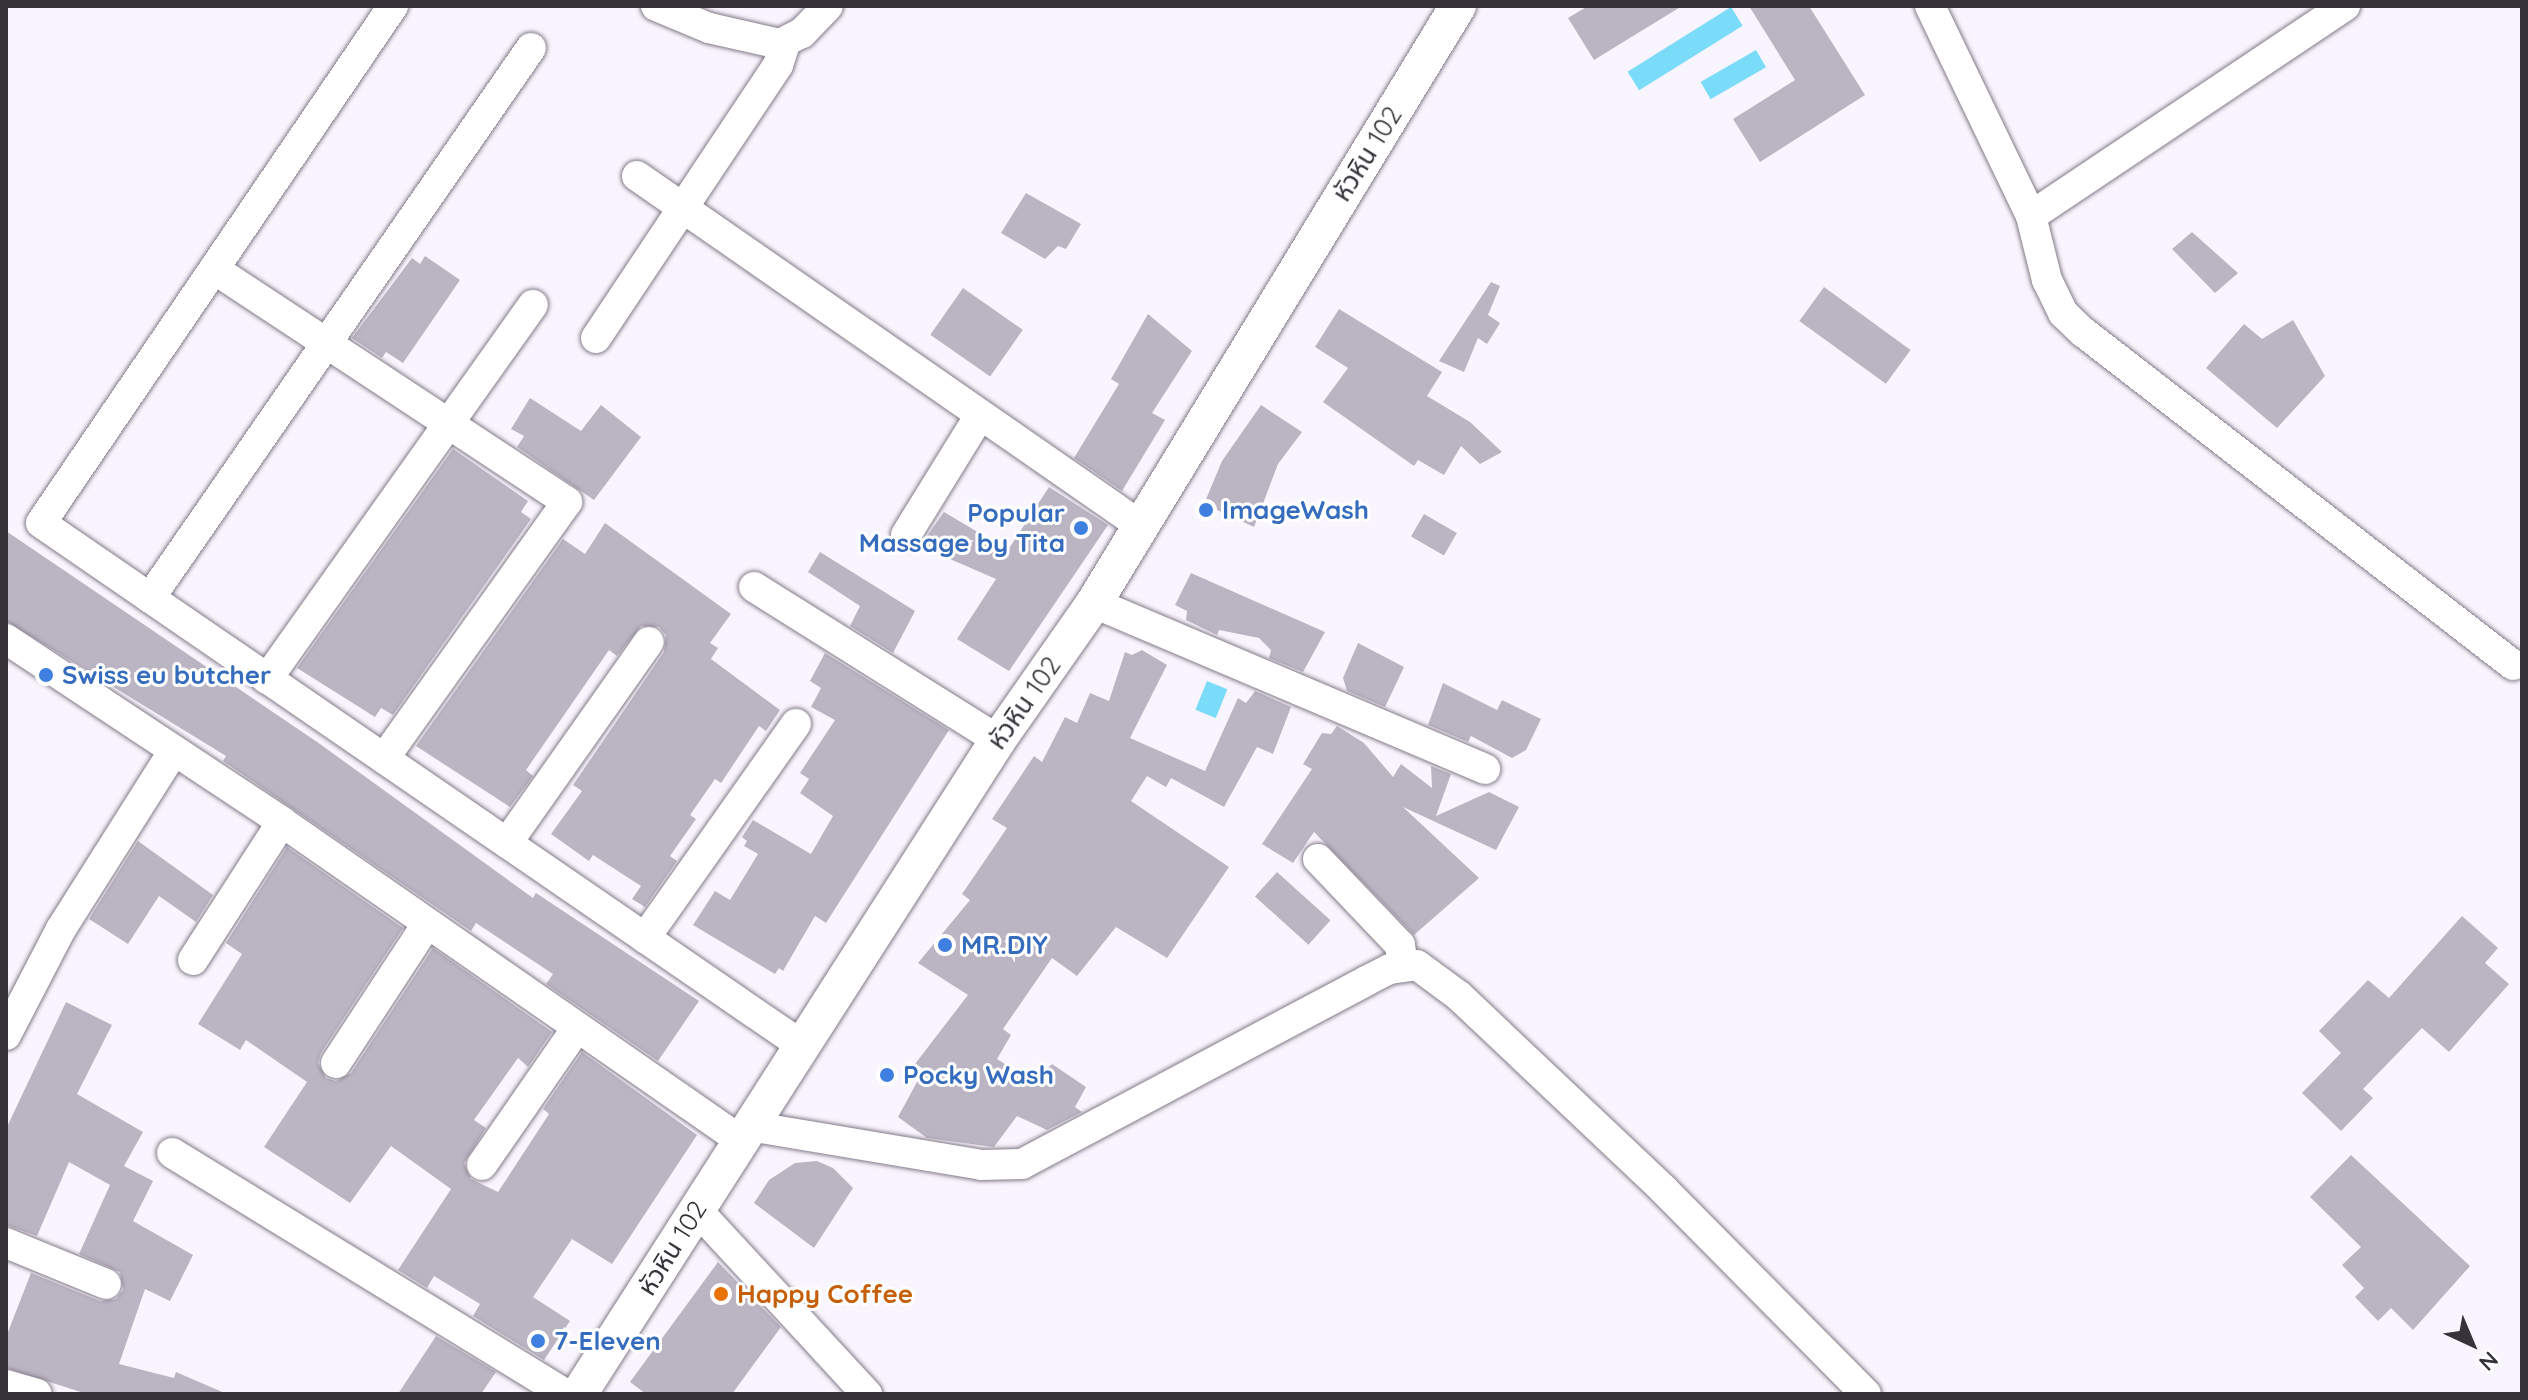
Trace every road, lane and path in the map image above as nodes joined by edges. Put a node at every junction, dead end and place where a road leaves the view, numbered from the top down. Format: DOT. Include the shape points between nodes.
graph roads {
  1 [pos="393,6"];
  2 [pos="656,6"];
  3 [pos="828,6"];
  4 [pos="1458,6"];
  5 [pos="1930,6"];
  6 [pos="2345,6"];
  7 [pos="785,44"];
  8 [pos="531,48"];
  9 [pos="637,176"];
  10 [pos="684,208"];
  11 [pos="2031,216"];
  12 [pos="214,269"];
  13 [pos="533,305"];
  14 [pos="596,338"];
  15 [pos="327,343"];
  16 [pos="979,417"];
  17 [pos="448,423"];
  18 [pos="1138,524"];
  19 [pos="906,535"];
  20 [pos="754,587"];
  21 [pos="150,598"];
  22 [pos="1094,603"];
  23 [pos="6,639"];
  24 [pos="649,642"];
  25 [pos="2513,665"];
  26 [pos="267,679"];
  27 [pos="796,724"];
  28 [pos="998,740"];
  29 [pos="173,752"];
  30 [pos="384,759"];
  31 [pos="1485,769"];
  32 [pos="282,822"];
  33 [pos="507,843"];
  34 [pos="1318,859"];
  35 [pos="427,924"];
  36 [pos="645,938"];
  37 [pos="193,960"];
  38 [pos="1403,966"];
  39 [pos="576,1029"];
  40 [pos="6,1035"];
  41 [pos="801,1045"];
  42 [pos="336,1063"];
  43 [pos="744,1133"];
  44 [pos="172,1153"];
  45 [pos="482,1165"];
  46 [pos="697,1210"];
  47 [pos="6,1243"];
  48 [pos="106,1284"];
  49 [pos="6,1385"];
  50 [pos="37,1394"];
  51 [pos="566,1394"];
  52 [pos="579,1394"];
  53 [pos="867,1394"];
  54 [pos="1866,1394"];
  1 -- 12 [label="street"];
  2 -- 7 [label="street" via="709,28"];
  3 -- 7 [label="street"];
  4 -- 18 [label="street, หัวหิน 102"];
  5 -- 11 [label="street"];
  6 -- 11 [label="street"];
  7 -- 10 [label="street" via="778,65"];
  8 -- 15 [label="street"];
  9 -- 10 [label="street"];
  10 -- 14 [label="street"];
  10 -- 16 [label="street"];
  11 -- 25 [label="street" via="2047,280 2063,313 2083,332"];
  12 -- 15 [label="street"];
  12 -- 21 [label="street" via="41,523"];
  13 -- 17 [label="street"];
  15 -- 17 [label="street"];
  15 -- 21 [label="street"];
  16 -- 18 [label="street"];
  16 -- 19 [label="street"];
  17 -- 26 [label="street"];
  17 -- 30 [label="street" via="567,502"];
  18 -- 22 [label="street, หัวหิน 102"];
  20 -- 28 [label="street"];
  21 -- 26 [label="street"];
  22 -- 28 [label="street, หัวหิน 102"];
  22 -- 31 [label="street"];
  23 -- 29 [label="street"];
  24 -- 33 [label="street"];
  26 -- 30 [label="street"];
  27 -- 36 [label="street"];
  28 -- 41 [label="street, หัวหิน 102"];
  29 -- 32 [label="street"];
  29 -- 40 [label="street" via="61,929"];
  30 -- 33 [label="street"];
  32 -- 35 [label="street"];
  32 -- 37 [label="street"];
  33 -- 36 [label="street"];
  34 -- 38 [label="street" via="1400,945"];
  35 -- 39 [label="street"];
  35 -- 42 [label="street"];
  36 -- 41 [label="street"];
  38 -- 43 [label="street" via="1198,1066 1022,1164 981,1165"];
  38 -- 54 [label="street" via="1427,968 1459,996 1664,1190"];
  39 -- 43 [label="street"];
  39 -- 45 [label="street"];
  41 -- 43 [label="street, หัวหิน 102"];
  43 -- 46 [label="street, หัวหิน 102"];
  44 -- 51 [label="street"];
  46 -- 52 [label="street, หัวหิน 102"];
  46 -- 53 [label="street"];
  47 -- 48 [label="street"];
  49 -- 50 [label="street"];
}
